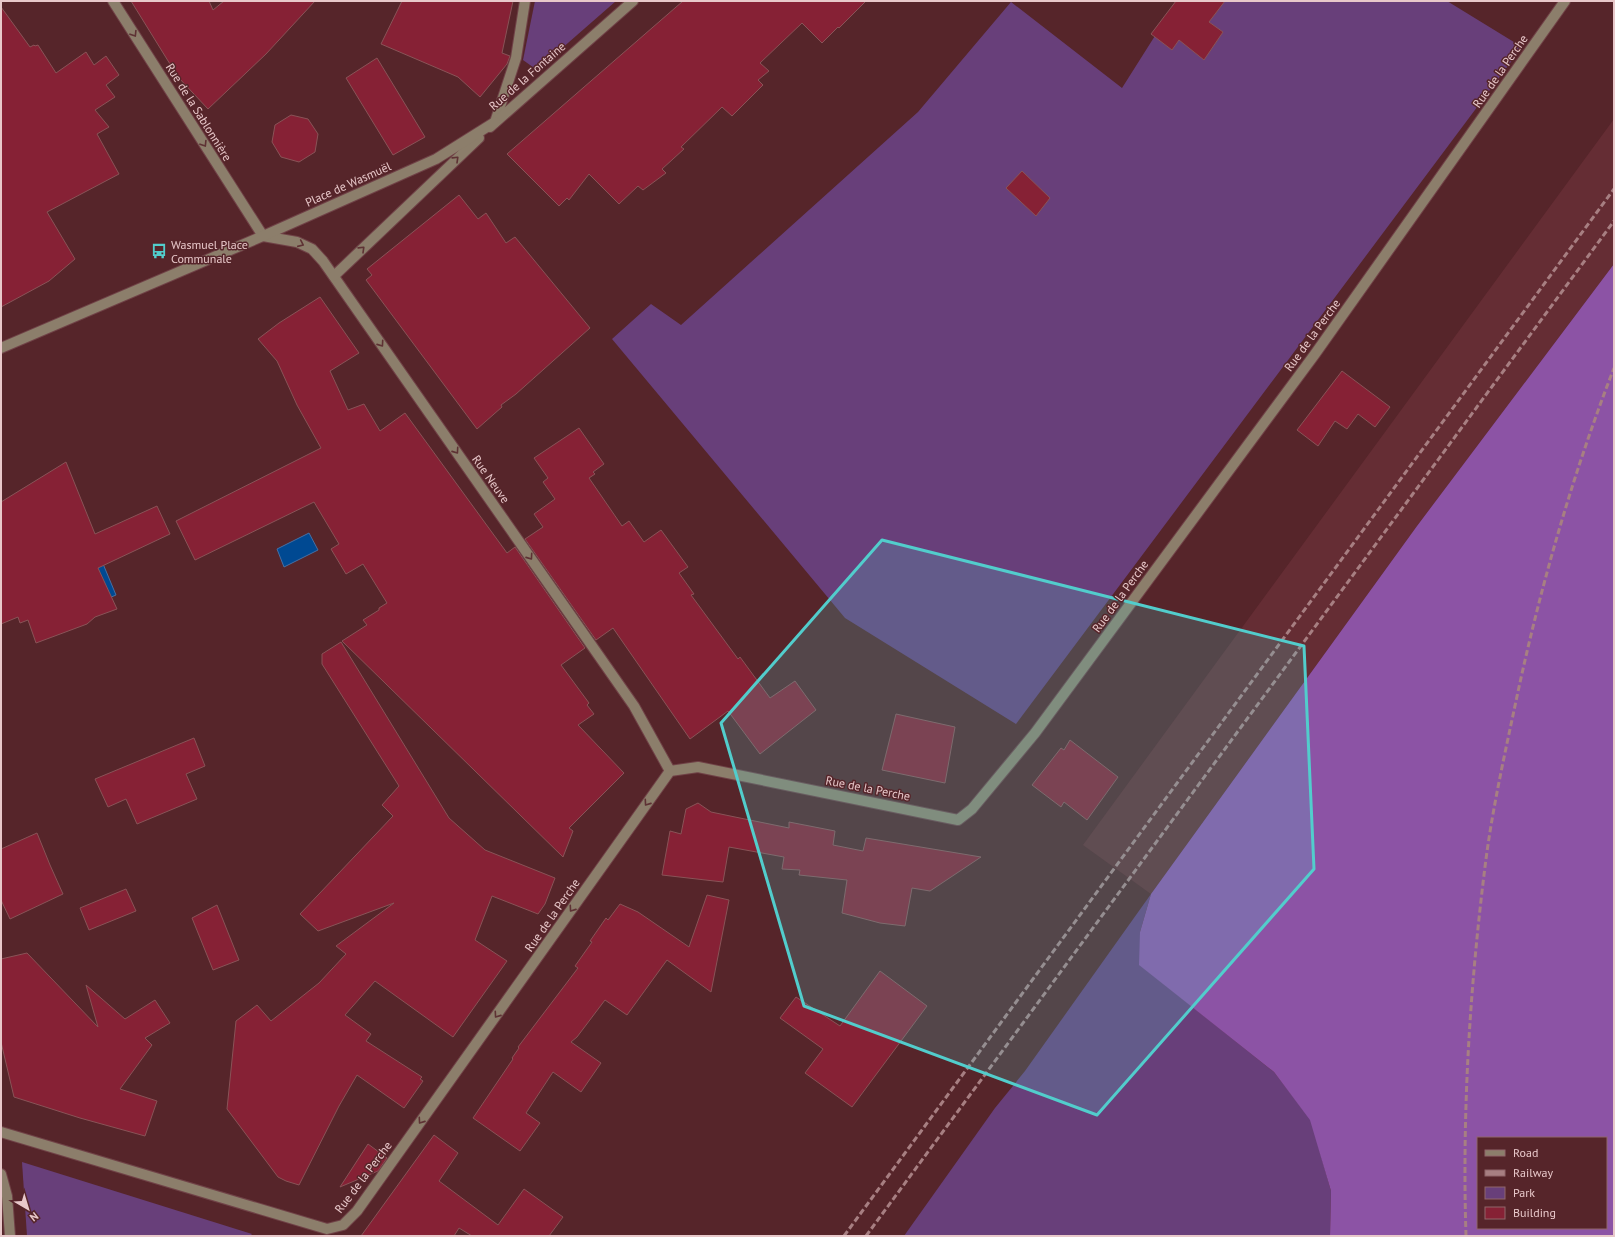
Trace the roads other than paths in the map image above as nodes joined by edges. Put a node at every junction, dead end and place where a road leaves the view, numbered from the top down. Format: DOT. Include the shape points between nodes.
graph roads {
  1 [pos="113,1"];
  2 [pos="525,1"];
  3 [pos="633,1"];
  4 [pos="1565,1"];
  5 [pos="495,122"];
  6 [pos="263,236"];
  7 [pos="334,276"];
  8 [pos="1,348"];
  9 [pos="670,771"];
  10 [pos="1,1132"];
  11 [pos="1,1174"];
  12 [pos="10,1236"];
  1 -- 6 [label="street, Rue de la Sablonnière, one-way"];
  2 -- 5 [label="street, Rue de la Fontaine" via="516,58"];
  3 -- 5 [label="street, Rue de la Fontaine"];
  4 -- 9 [label="street, Rue de la Perche" via="1315,354 1035,733 972,809 958,820 698,767"];
  5 -- 6 [label="street, Place de Wasmuël" via="436,159"];
  7 -- 5 [label="street, one-way"];
  6 -- 7 [label="street, Rue Neuve, one-way" via="297,242 312,249"];
  6 -- 8 [label="street, Place de Wasmuël"];
  7 -- 9 [label="street, Rue Neuve, one-way" via="634,706"];
  9 -- 10 [label="street, Rue de la Perche, one-way" via="362,1204 343,1225 327,1229"];
  11 -- 12 [label="street" via="7,1196"];
}
